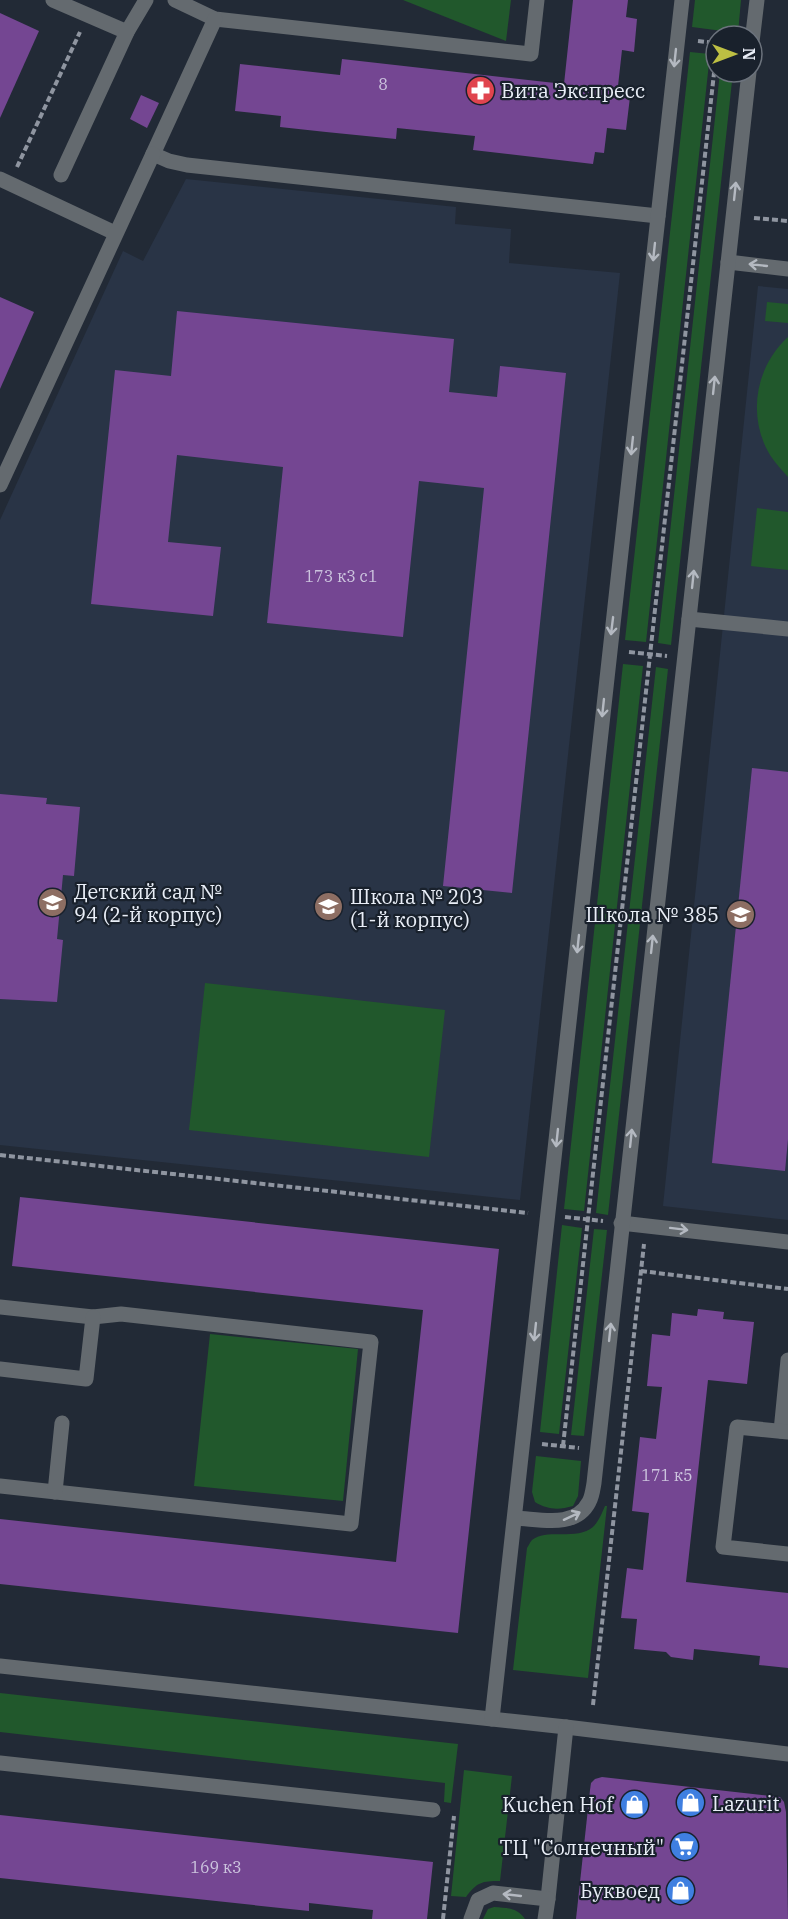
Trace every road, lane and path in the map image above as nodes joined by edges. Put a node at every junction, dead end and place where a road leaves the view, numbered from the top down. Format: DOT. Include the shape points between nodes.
graph roads {
  1 [pos="53,0"];
  2 [pos="146,0"];
  3 [pos="175,0"];
  4 [pos="537,0"];
  5 [pos="682,0"];
  6 [pos="756,0"];
  7 [pos="87,15"];
  8 [pos="214,19"];
  9 [pos="754,24"];
  10 [pos="127,33"];
  11 [pos="691,40"];
  12 [pos="704,42"];
  13 [pos="713,84"];
  14 [pos="748,84"];
  15 [pos="153,153"];
  16 [pos="61,175"];
  17 [pos="5,181"];
  18 [pos="657,216"];
  19 [pos="754,218"];
  20 [pos="788,221"];
  21 [pos="116,233"];
  22 [pos="728,262"];
  23 [pos="788,269"];
  24 [pos="0,485"];
  25 [pos="689,619"];
  26 [pos="788,629"];
  27 [pos="624,652"];
  28 [pos="651,655"];
  29 [pos="670,657"];
  30 [pos="0,1155"];
  31 [pos="523,1212"];
  32 [pos="548,1215"];
  33 [pos="589,1219"];
  34 [pos="621,1223"];
  35 [pos="646,1225"];
  36 [pos="788,1242"];
  37 [pos="641,1271"];
  38 [pos="788,1289"];
  39 [pos="0,1307"];
  40 [pos="93,1317"];
  41 [pos="788,1360"];
  42 [pos="0,1369"];
  43 [pos="63,1422"];
  44 [pos="784,1432"];
  45 [pos="538,1443"];
  46 [pos="563,1446"];
  47 [pos="580,1448"];
  48 [pos="0,1486"];
  49 [pos="55,1491"];
  50 [pos="515,1518"];
  51 [pos="788,1554"];
  52 [pos="0,1666"];
  53 [pos="593,1705"];
  54 [pos="492,1719"];
  55 [pos="566,1727"];
  56 [pos="788,1754"];
  57 [pos="0,1763"];
  58 [pos="433,1810"];
  59 [pos="455,1812"];
  60 [pos="548,1899"];
  61 [pos="443,1919"];
  62 [pos="471,1919"];
  63 [pos="545,1919"];
  1 -- 7 [label="street"];
  2 -- 10 [label="street"];
  3 -- 8 [label="street"];
  4 -- 8 [label="street" via="531,54"];
  5 -- 18 [label="street, one-way"];
  6 -- 9 [label="street"];
  7 -- 10 [label="street"];
  7 -- 17 [label="path"];
  8 -- 15 [label="street"];
  10 -- 16 [label="street"];
  11 -- 12 [label="path"];
  13 -- 28 [label="path"];
  22 -- 14 [label="street, one-way"];
  15 -- 18 [label="street" via="187,165"];
  15 -- 21 [label="street"];
  17 -- 21 [label="street"];
  18 -- 32 [label="street, one-way"];
  19 -- 20 [label="path"];
  21 -- 24 [label="street"];
  23 -- 22 [label="street, one-way"];
  25 -- 22 [label="street, one-way"];
  25 -- 26 [label="street"];
  34 -- 25 [label="street, one-way"];
  27 -- 28 [label="path"];
  28 -- 29 [label="path"];
  28 -- 33 [label="path"];
  30 -- 31 [label="path"];
  32 -- 33 [label="path"];
  32 -- 50 [label="street, one-way"];
  33 -- 34 [label="path"];
  33 -- 46 [label="path"];
  34 -- 35 [label="street"];
  50 -- 34 [label="street, one-way" via="565,1521 579,1515 590,1501"];
  35 -- 36 [label="street, one-way"];
  35 -- 37 [label="path"];
  37 -- 38 [label="path"];
  37 -- 53 [label="path"];
  39 -- 40 [label="street"];
  40 -- 42 [label="street" via="86,1379"];
  40 -- 49 [label="street" via="122,1314 371,1342 351,1524"];
  41 -- 44 [label="street"];
  43 -- 49 [label="street"];
  44 -- 51 [label="street" via="737,1427 723,1547"];
  45 -- 46 [label="path"];
  46 -- 47 [label="path"];
  48 -- 49 [label="street"];
  50 -- 54 [label="street"];
  52 -- 54 [label="street"];
  54 -- 55 [label="street"];
  55 -- 56 [label="street"];
  55 -- 60 [label="street"];
  57 -- 58 [label="street"];
  59 -- 61 [label="path"];
  60 -- 62 [label="street, one-way" via="493,1893 478,1900"];
  60 -- 63 [label="street"];
}
